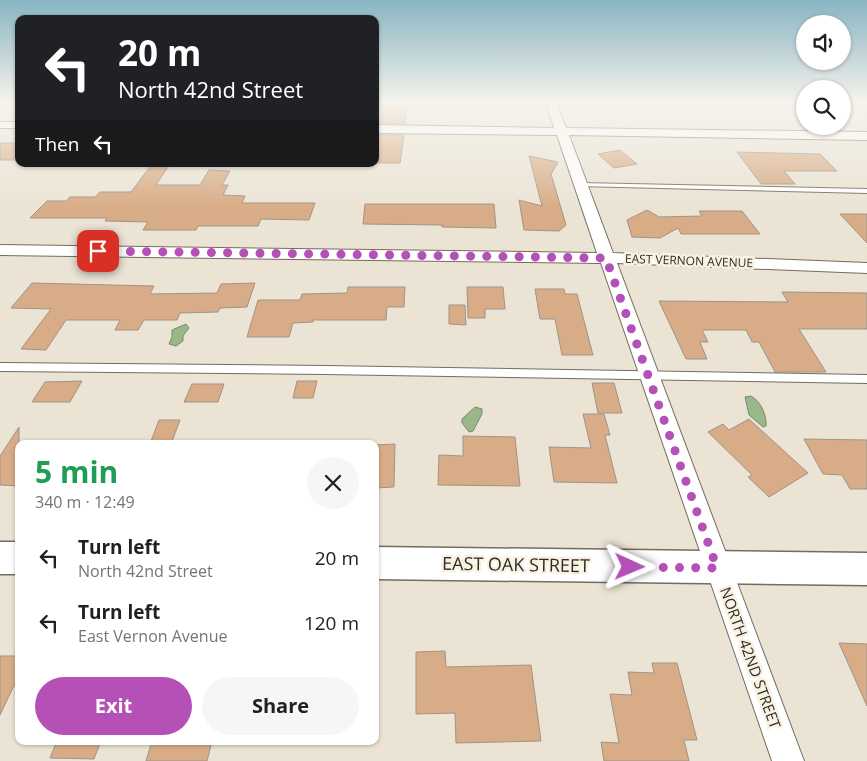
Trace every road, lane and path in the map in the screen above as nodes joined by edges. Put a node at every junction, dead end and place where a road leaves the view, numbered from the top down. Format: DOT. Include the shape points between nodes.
graph roads {
  1 [pos="564,139"];
  2 [pos="580,186"];
  3 [pos="867,191"];
  4 [pos="0,250"];
  5 [pos="606,258"];
  6 [pos="867,268"];
  7 [pos="0,367"];
  8 [pos="650,376"];
  9 [pos="867,378"];
  10 [pos="0,558"];
  11 [pos="15,558"];
  12 [pos="379,563"];
  13 [pos="717,568"];
  14 [pos="867,569"];
  15 [pos="788,761"];
  1 -- 2 [label="street, NORTH 42ND STREET"];
  2 -- 3 [label="lane"];
  2 -- 5 [label="street, NORTH 42ND STREET"];
  4 -- 5 [label="street, EAST VERNON AVENUE"];
  5 -- 6 [label="street, EAST VERNON AVENUE"];
  5 -- 8 [label="street, NORTH 42ND STREET"];
  7 -- 8 [label="lane"];
  8 -- 9 [label="lane"];
  8 -- 13 [label="street, NORTH 42ND STREET"];
  10 -- 11 [label="street"];
  12 -- 13 [label="street, EAST OAK STREET"];
  13 -- 14 [label="street, EAST OAK STREET"];
  13 -- 15 [label="street, NORTH 42ND STREET"];
}
